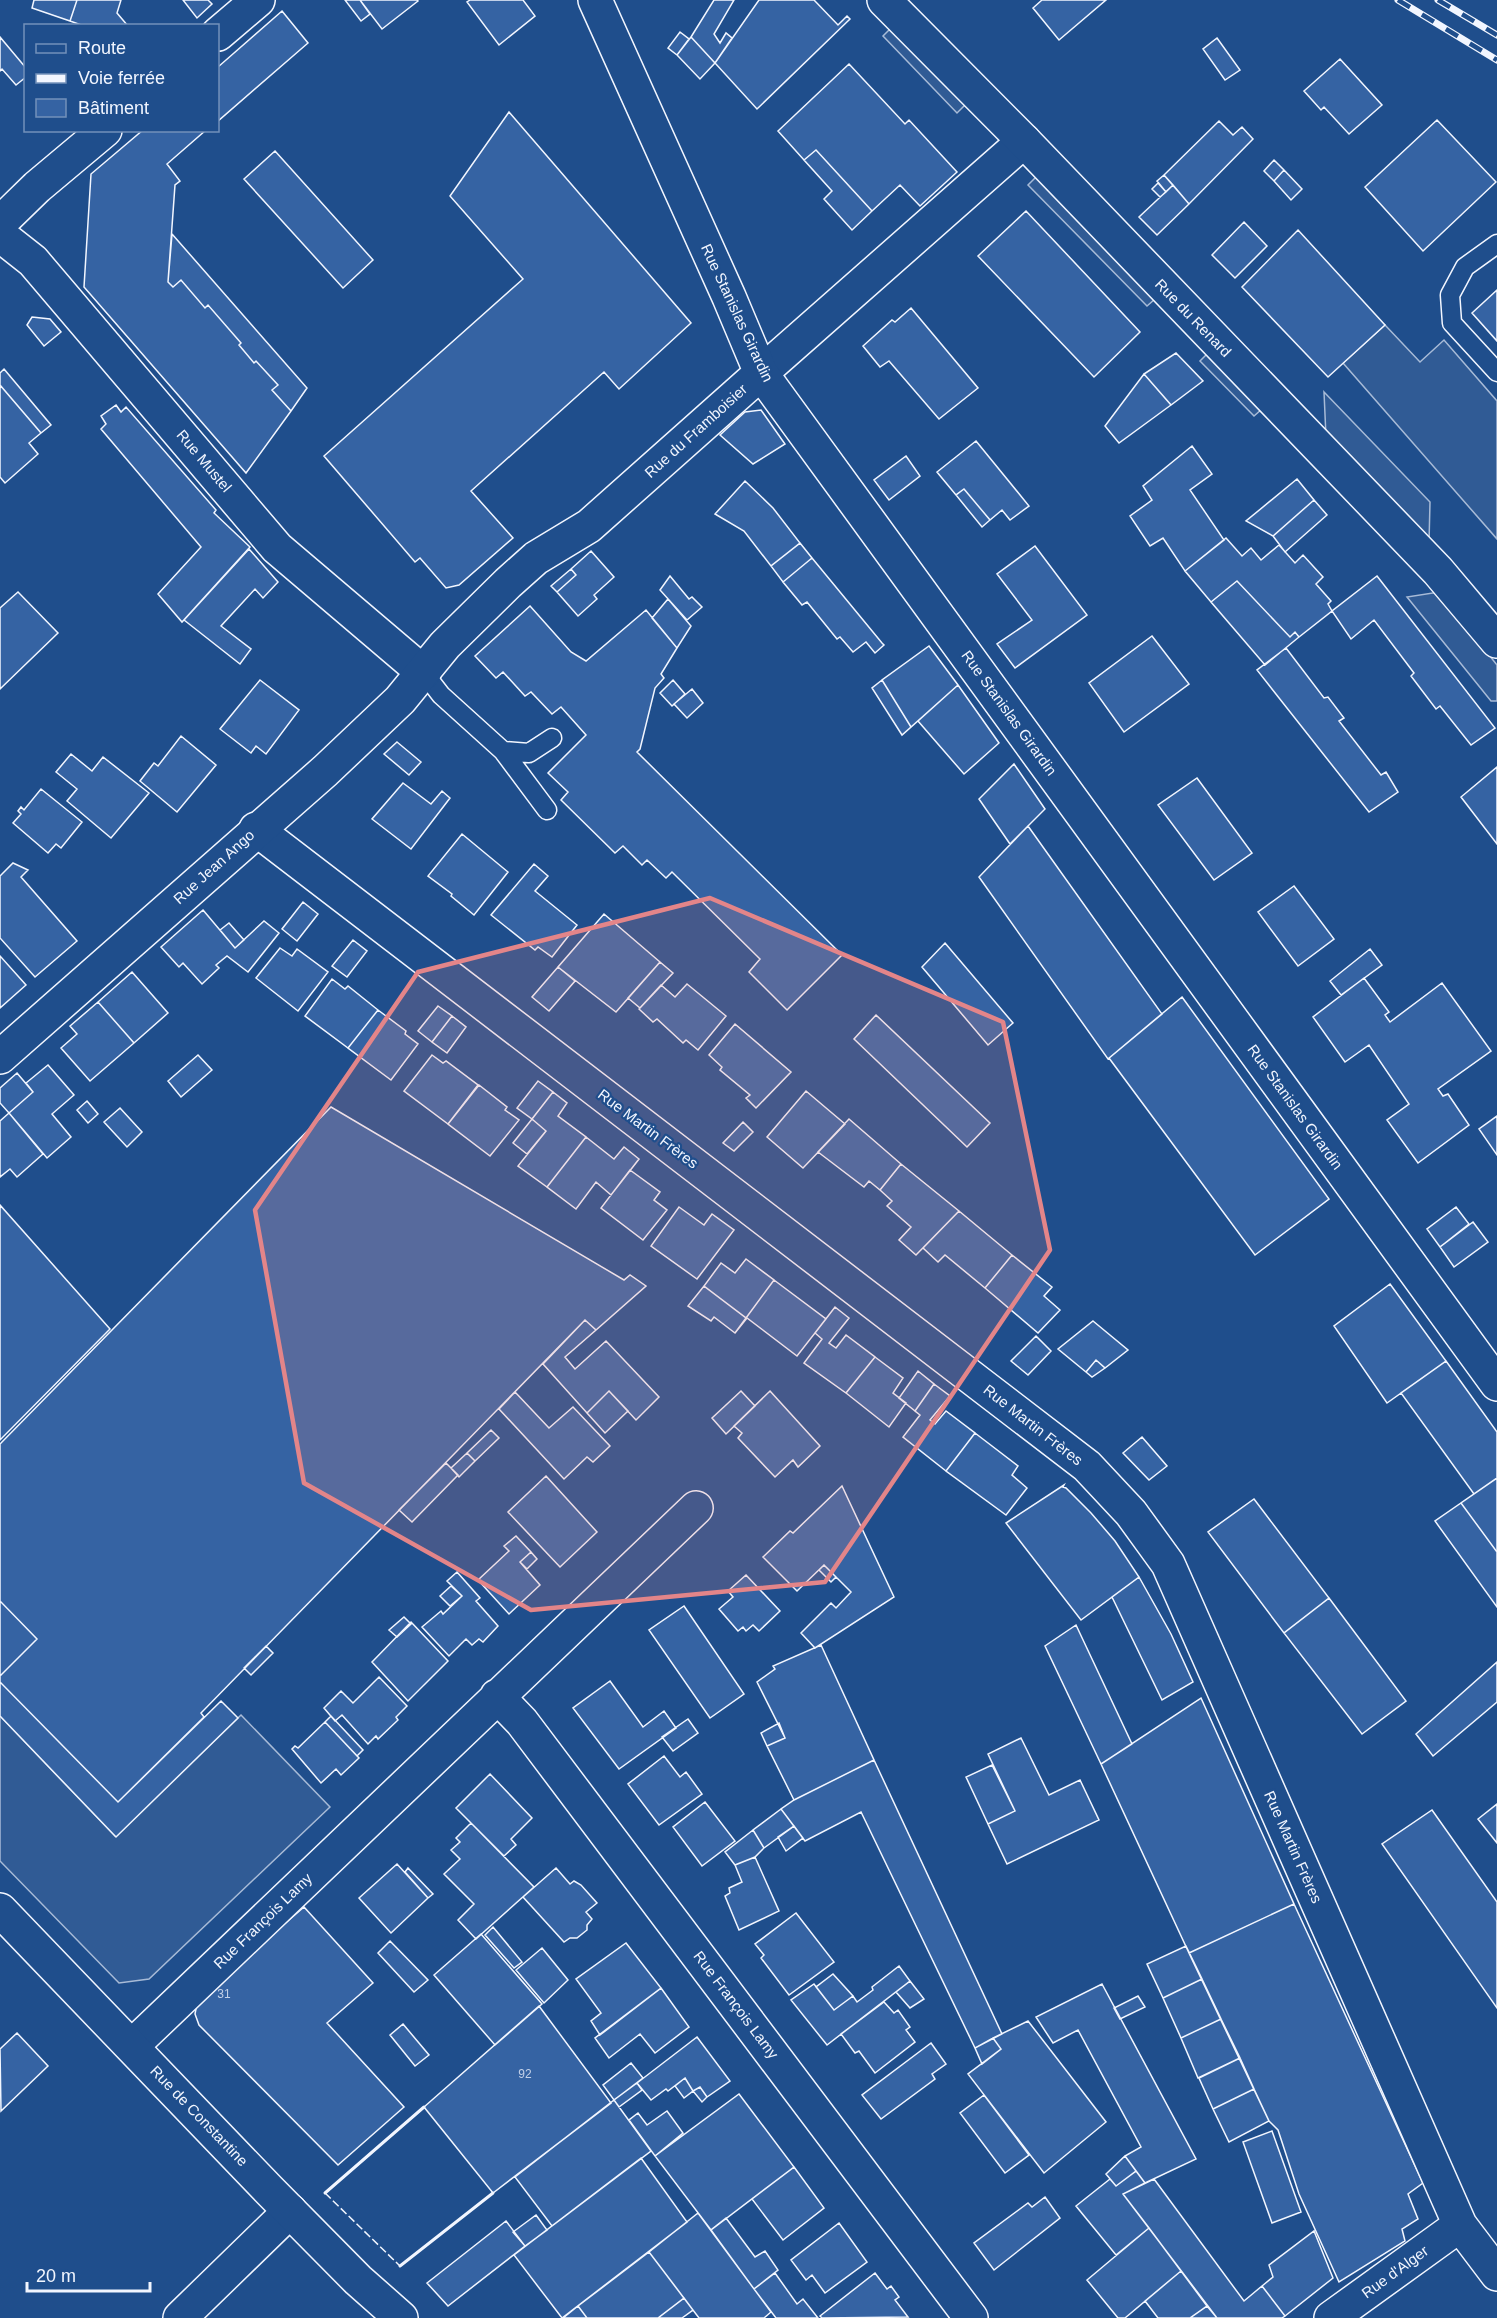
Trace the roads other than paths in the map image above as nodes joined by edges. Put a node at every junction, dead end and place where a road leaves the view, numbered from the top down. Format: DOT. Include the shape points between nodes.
graph roads {
  1 [pos="258,0"];
  2 [pos="595,0"];
  3 [pos="884,0"];
  4 [pos="219,33"];
  5 [pos="103,132"];
  6 [pos="1024,141"];
  7 [pos="0,222"];
  8 [pos="0,235"];
  9 [pos="1497,244"];
  10 [pos="761,372"];
  11 [pos="1497,372"];
  12 [pos="1497,641"];
  13 [pos="423,673"];
  14 [pos="552,738"];
  15 [pos="503,751"];
  16 [pos="547,810"];
  17 [pos="256,829"];
  18 [pos="0,1058"];
  19 [pos="1497,1384"];
  20 [pos="696,1508"];
  21 [pos="497,1696"];
  22 [pos="0,1910"];
  23 [pos="132,2046"];
  24 [pos="290,2211"];
  25 [pos="1460,2225"];
  26 [pos="1497,2274"];
  27 [pos="180,2318"];
  28 [pos="401,2318"];
  29 [pos="971,2318"];
  30 [pos="1331,2318"];
  1 -- 4 [label="street"];
  2 -- 10 [label="street, Rue Stanislas Girardin"];
  3 -- 6 [label="street, Rue du Renard"];
  5 -- 7 [label="street"];
  6 -- 10 [label="street, Rue du Framboisier"];
  6 -- 12 [label="street, Rue du Renard" via="1438,571"];
  8 -- 13 [label="street, Rue Mustel" via="33,261 277,548"];
  9 -- 11 [label="lane" via="1466,267 1449,295 1452,323"];
  10 -- 13 [label="street, Rue du Framboisier" via="590,525 536,558 445,645"];
  10 -- 19 [label="street, Rue Stanislas Girardin"];
  13 -- 15 [label="lane" via="441,695"];
  13 -- 17 [label="street, Rue Jean Ango" via="325,771"];
  14 -- 15 [label="lane" via="529,753"];
  15 -- 16 [label="lane"];
  17 -- 18 [label="street, Rue Jean Ango"];
  17 -- 25 [label="street, Rue Martin Frères" via="1087,1466 1131,1513 1167,1564"];
  20 -- 21 [label="street, Rue François Lamy"];
  21 -- 23 [label="street, Rue François Lamy"];
  21 -- 29 [label="street, Rue François Lamy" via="522,1722"];
  22 -- 23 [label="street, Rue de Constantine"];
  23 -- 24 [label="street, Rue de Constantine"];
  24 -- 27 [label="street"];
  24 -- 28 [label="street, Rue de Constantine"];
  25 -- 26 [label="street, Rue Martin Frères"];
  25 -- 30 [label="street, Rue d'Alger"];
}
